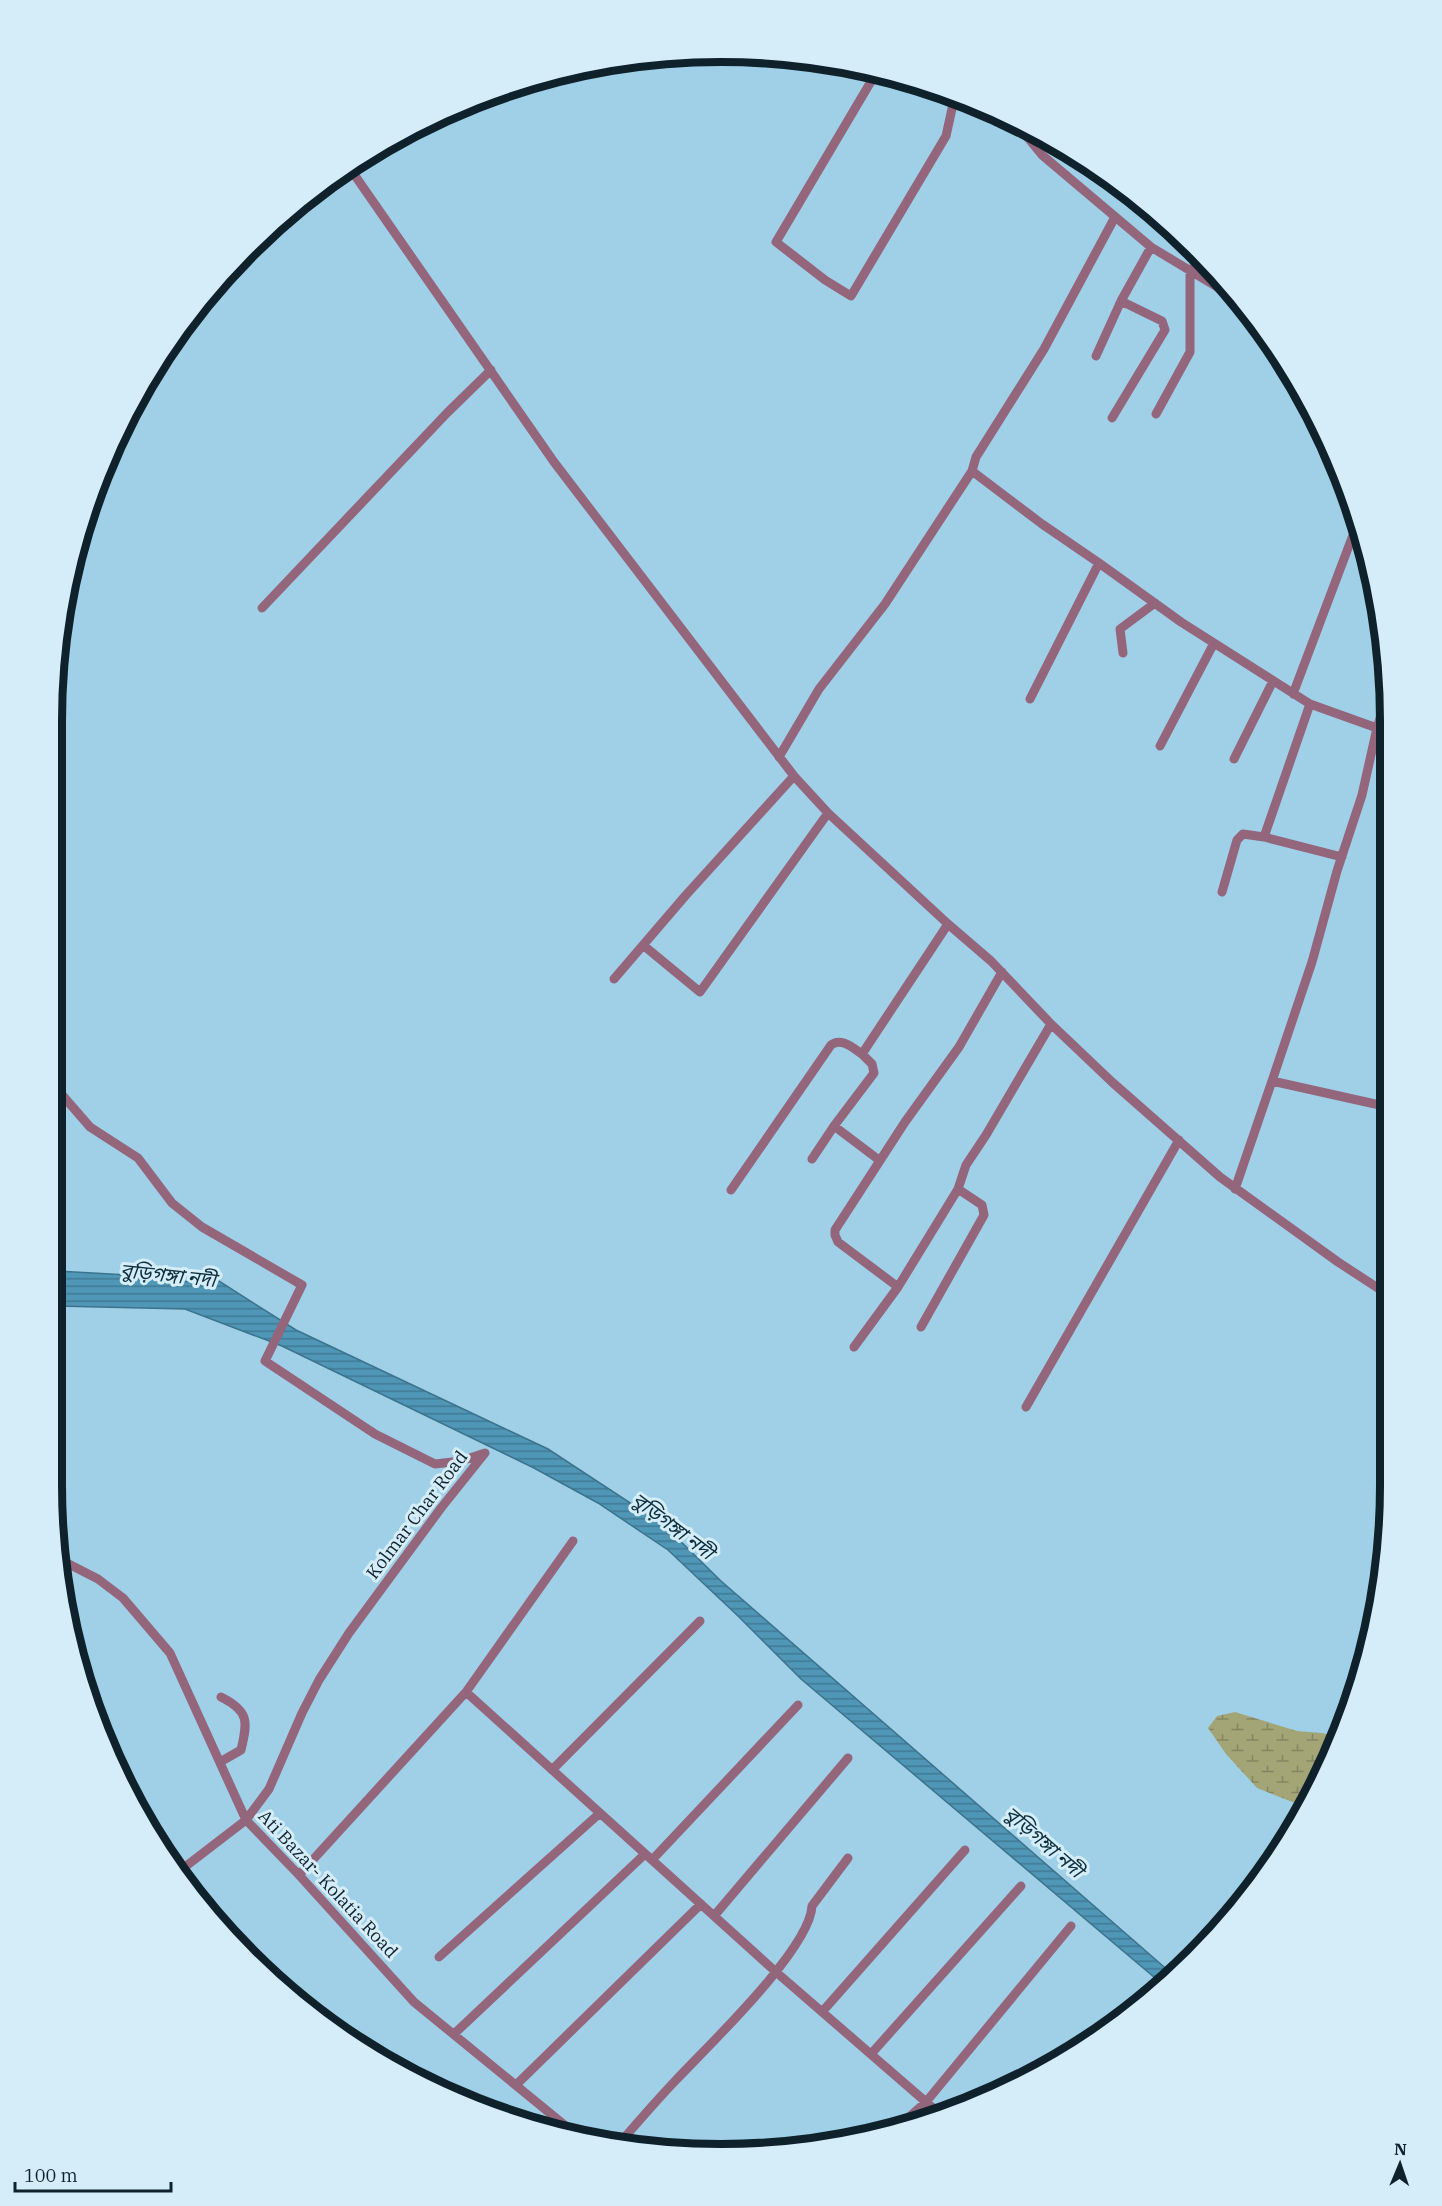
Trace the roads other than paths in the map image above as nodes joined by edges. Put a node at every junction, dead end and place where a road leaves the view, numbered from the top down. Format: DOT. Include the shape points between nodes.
graph roads {
  1 [pos="872,79"];
  2 [pos="953,104"];
  3 [pos="1028,138"];
  4 [pos="354,174"];
  5 [pos="1115,217"];
  6 [pos="1151,247"];
  7 [pos="1190,269"];
  8 [pos="1201,270"];
  9 [pos="1198,275"];
  10 [pos="1218,287"];
  11 [pos="1121,301"];
  12 [pos="1096,356"];
  13 [pos="491,370"];
  14 [pos="1155,414"];
  15 [pos="1112,418"];
  16 [pos="972,471"];
  17 [pos="1353,535"];
  18 [pos="1099,563"];
  19 [pos="1155,603"];
  20 [pos="262,608"];
  21 [pos="1214,643"];
  22 [pos="1124,653"];
  23 [pos="1273,681"];
  24 [pos="1293,694"];
  25 [pos="1030,699"];
  26 [pos="1310,704"];
  27 [pos="1380,718"];
  28 [pos="1377,728"];
  29 [pos="1160,746"];
  30 [pos="778,758"];
  31 [pos="1234,759"];
  32 [pos="794,776"];
  33 [pos="828,813"];
  34 [pos="1264,837"];
  35 [pos="1342,856"];
  36 [pos="1222,892"];
  37 [pos="948,924"];
  38 [pos="643,945"];
  39 [pos="1002,972"];
  40 [pos="614,979"];
  41 [pos="1051,1024"];
  42 [pos="862,1054"];
  43 [pos="1272,1081"];
  44 [pos="62,1095"];
  45 [pos="1380,1103"];
  46 [pos="834,1126"];
  47 [pos="1179,1140"];
  48 [pos="812,1159"];
  49 [pos="879,1160"];
  50 [pos="1235,1188"];
  51 [pos="958,1189"];
  52 [pos="731,1190"];
  53 [pos="898,1287"];
  54 [pos="1380,1289"];
  55 [pos="921,1327"];
  56 [pos="854,1347"];
  57 [pos="1026,1407"];
  58 [pos="573,1541"];
  59 [pos="66,1563"];
  60 [pos="700,1621"];
  61 [pos="466,1692"];
  62 [pos="221,1697"];
  63 [pos="798,1705"];
  64 [pos="848,1758"];
  65 [pos="220,1762"];
  66 [pos="552,1770"];
  67 [pos="600,1813"];
  68 [pos="246,1820"];
  69 [pos="965,1850"];
  70 [pos="648,1857"];
  71 [pos="848,1857"];
  72 [pos="185,1867"];
  73 [pos="299,1875"];
  74 [pos="1021,1886"];
  75 [pos="701,1904"];
  76 [pos="714,1916"];
  77 [pos="1071,1926"];
  78 [pos="439,1957"];
  79 [pos="776,1972"];
  80 [pos="822,2012"];
  81 [pos="454,2034"];
  82 [pos="871,2054"];
  83 [pos="516,2085"];
  84 [pos="926,2102"];
  85 [pos="935,2109"];
  86 [pos="910,2117"];
  87 [pos="567,2126"];
  88 [pos="625,2137"];
  1 -- 2 [label="street" via="776,242 851,297 946,136"];
  3 -- 5 [label="street" via="1042,155"];
  4 -- 13 [label="street"];
  5 -- 6 [label="street"];
  5 -- 16 [label="street" via="1044,349 976,457"];
  6 -- 7 [label="street"];
  6 -- 11 [label="street"];
  7 -- 9 [label="street"];
  7 -- 14 [label="street" via="1190,352"];
  8 -- 9 [label="street"];
  9 -- 10 [label="street"];
  11 -- 12 [label="street"];
  11 -- 15 [label="street" via="1162,321 1165,330"];
  13 -- 20 [label="street"];
  13 -- 30 [label="street" via="554,462"];
  16 -- 18 [label="street"];
  16 -- 30 [label="street" via="885,604 819,688"];
  17 -- 24 [label="street"];
  18 -- 19 [label="street"];
  18 -- 25 [label="street"];
  19 -- 21 [label="street"];
  19 -- 22 [label="street" via="1120,629"];
  21 -- 23 [label="street"];
  21 -- 29 [label="street"];
  23 -- 24 [label="street"];
  23 -- 31 [label="street"];
  24 -- 26 [label="street"];
  26 -- 28 [label="street"];
  26 -- 34 [label="street"];
  27 -- 28 [label="street"];
  28 -- 35 [label="street" via="1362,795"];
  30 -- 32 [label="street"];
  32 -- 33 [label="street"];
  32 -- 38 [label="street"];
  33 -- 37 [label="street"];
  33 -- 38 [label="street" via="700,992"];
  34 -- 35 [label="street"];
  34 -- 36 [label="street" via="1239,837"];
  35 -- 43 [label="street"];
  37 -- 39 [label="street"];
  37 -- 42 [label="street"];
  38 -- 40 [label="street"];
  39 -- 41 [label="street"];
  39 -- 49 [label="street" via="959,1047"];
  41 -- 47 [label="street"];
  41 -- 51 [label="street" via="966,1165"];
  42 -- 46 [label="street" via="872,1064 874,1073"];
  42 -- 52 [label="street" via="841,1041 831,1045"];
  43 -- 45 [label="street"];
  43 -- 50 [label="street"];
  44 -- 68 [label="street, Kolmar Char Road" via="90,1127 138,1158 172,1203 202,1227 302,1285 265,1361 375,1434 435,1464 485,1453 349,1633 302,1713 269,1789"];
  46 -- 48 [label="street"];
  46 -- 49 [label="street"];
  47 -- 50 [label="street"];
  47 -- 57 [label="street"];
  49 -- 53 [label="street" via="835,1235 838,1242"];
  50 -- 54 [label="street"];
  51 -- 53 [label="street"];
  51 -- 55 [label="street" via="982,1205 984,1215"];
  53 -- 56 [label="street"];
  58 -- 61 [label="street"];
  59 -- 65 [label="street, Ati Bazar- Kolatia Road" via="123,1598 170,1653"];
  60 -- 66 [label="street"];
  61 -- 66 [label="street"];
  61 -- 73 [label="street"];
  62 -- 65 [label="street" via="237,1705 246,1730 241,1750"];
  63 -- 70 [label="street"];
  64 -- 76 [label="street"];
  65 -- 68 [label="street, Ati Bazar- Kolatia Road"];
  66 -- 67 [label="street"];
  67 -- 70 [label="street"];
  67 -- 78 [label="street"];
  68 -- 72 [label="street"];
  68 -- 73 [label="street, Ati Bazar- Kolatia Road"];
  69 -- 80 [label="street"];
  70 -- 75 [label="street"];
  70 -- 81 [label="street"];
  71 -- 79 [label="street" via="812,1906 803,1931"];
  73 -- 81 [label="street, Ati Bazar- Kolatia Road" via="414,2002"];
  74 -- 82 [label="street"];
  75 -- 76 [label="street"];
  75 -- 83 [label="street"];
  76 -- 79 [label="street"];
  77 -- 84 [label="street"];
  79 -- 80 [label="street"];
  79 -- 88 [label="street"];
  80 -- 82 [label="street"];
  81 -- 83 [label="street, Ati Bazar- Kolatia Road"];
  82 -- 84 [label="street"];
  83 -- 87 [label="street, Ati Bazar- Kolatia Road"];
  84 -- 85 [label="street"];
  84 -- 86 [label="street"];
}
